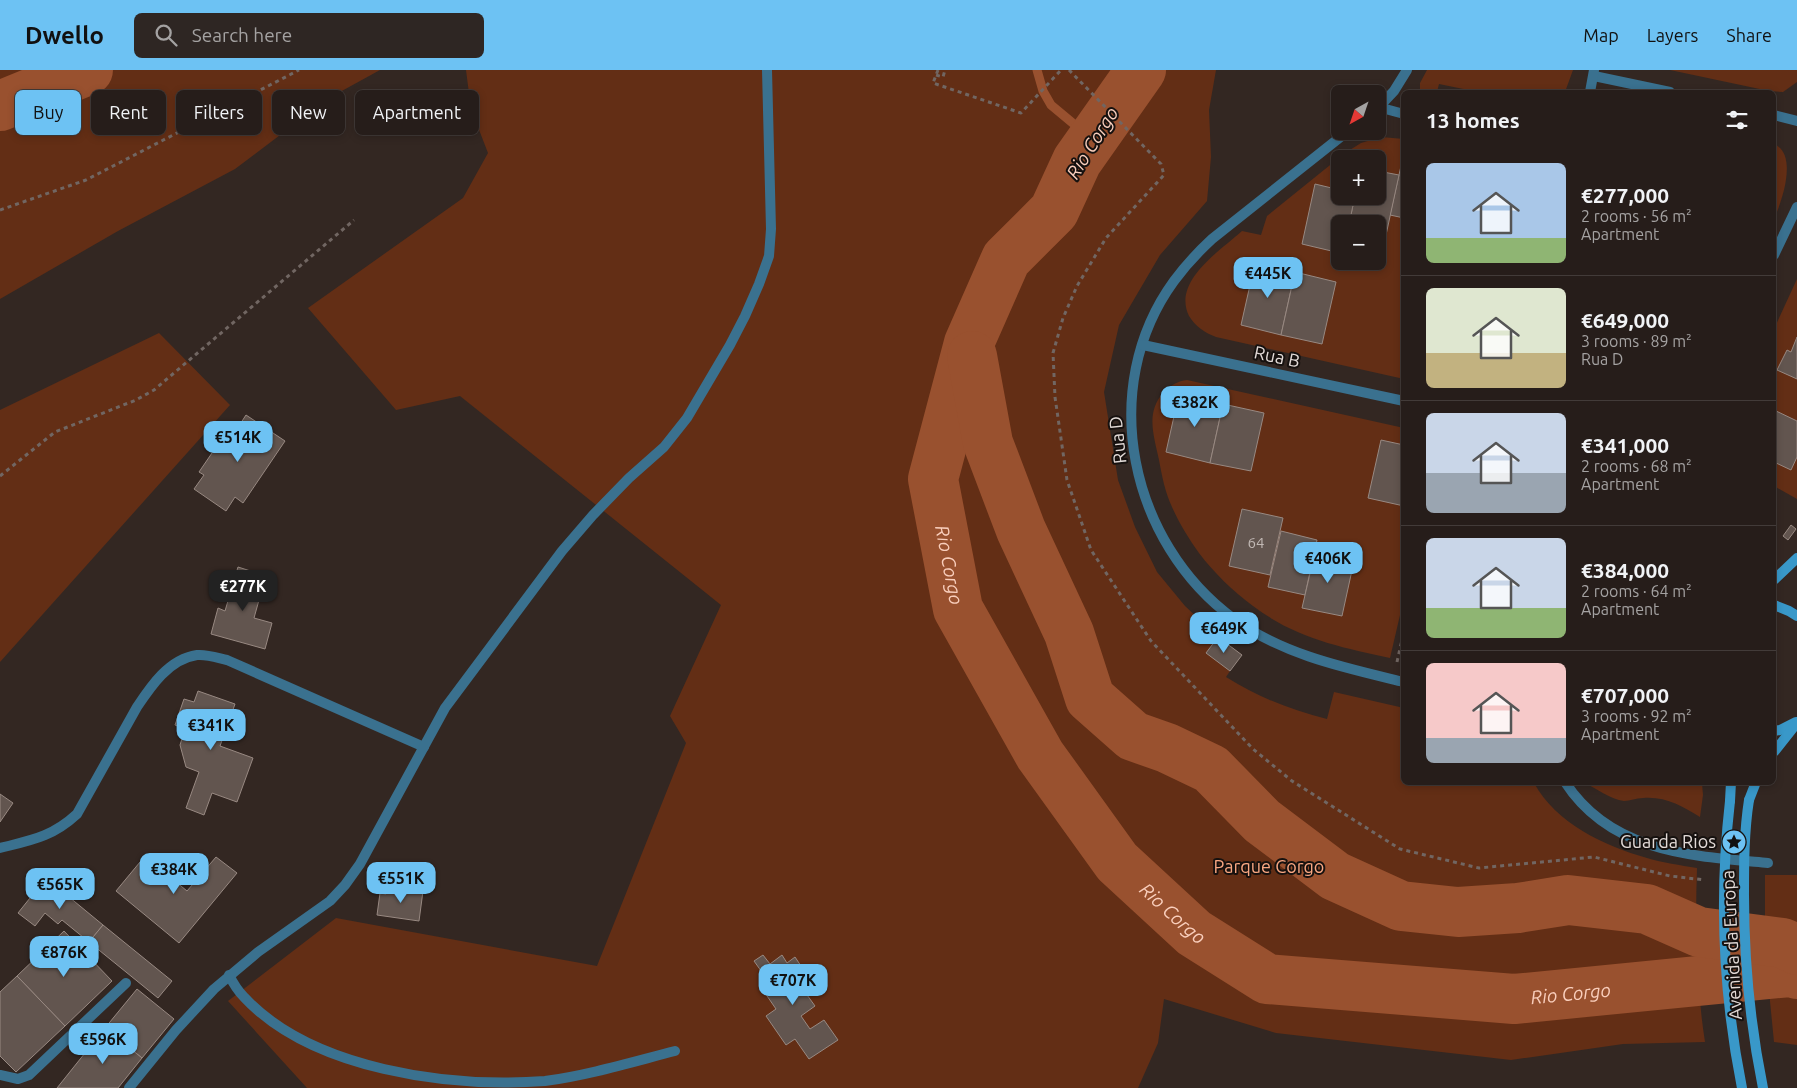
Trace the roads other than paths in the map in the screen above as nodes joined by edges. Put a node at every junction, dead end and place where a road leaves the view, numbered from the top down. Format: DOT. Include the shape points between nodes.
graph roads {
  1 [pos="767,70"];
  2 [pos="1407,70"];
  3 [pos="1594,73"];
  4 [pos="1590,90"];
  5 [pos="1662,90"];
  6 [pos="1386,100"];
  7 [pos="1386,110"];
  8 [pos="1401,113"];
  9 [pos="1776,115"];
  10 [pos="1797,120"];
  11 [pos="1337,140"];
  12 [pos="1797,207"];
  13 [pos="1776,251"];
  14 [pos="1143,345"];
  15 [pos="1401,400"];
  16 [pos="1797,558"];
  17 [pos="1776,578"];
  18 [pos="1776,606"];
  19 [pos="1797,616"];
  20 [pos="1401,681"];
  21 [pos="1797,722"];
  22 [pos="1776,731"];
  23 [pos="424,747"];
  24 [pos="1776,749"];
  25 [pos="1566,785"];
  26 [pos="1731,785"];
  27 [pos="1755,785"];
  28 [pos="0,848"];
  29 [pos="1768,864"];
  30 [pos="229,975"];
  31 [pos="126,983"];
  32 [pos="675,1051"];
  33 [pos="0,1075"];
  34 [pos="129,1088"];
  35 [pos="1742,1088"];
  36 [pos="1763,1088"];
  1 -- 23 [label="street" via="769,256 745,316 687,418 664,447 629,478 562,551 445,708"];
  2 -- 6 [label="street"];
  3 -- 4 [label="street"];
  3 -- 5 [label="street"];
  7 -- 8 [label="street"];
  9 -- 10 [label="street"];
  11 -- 14 [label="street, Rua D" via="1197,254 1164,296"];
  12 -- 13 [label="street"];
  14 -- 15 [label="street, Rua B"];
  14 -- 20 [label="street, Rua D" via="1131,394 1134,452 1150,511 1179,563 1218,606 1268,640 1328,662"];
  16 -- 17 [label="main road"];
  18 -- 19 [label="main road"];
  21 -- 22 [label="main road"];
  21 -- 24 [label="main road"];
  23 -- 28 [label="street" via="227,660 197,655 167,670 147,692 77,814 62,828 44,836"];
  23 -- 30 [label="street" via="346,885"];
  25 -- 29 [label="street" via="1591,814 1638,841 1693,855"];
  26 -- 35 [label="main road, Avenida da Europa, bridge" via="1724,867 1724,921 1731,1018"];
  27 -- 36 [label="main road, Avenida da Europa, bridge" via="1745,830 1745,955 1751,1020"];
  30 -- 32 [label="street" via="242,996 257,1011 303,1042 376,1069 414,1077 482,1084 545,1081"];
  30 -- 34 [label="street" via="182,1023"];
  31 -- 33 [label="street" via="29,1075 18,1079"];
}
